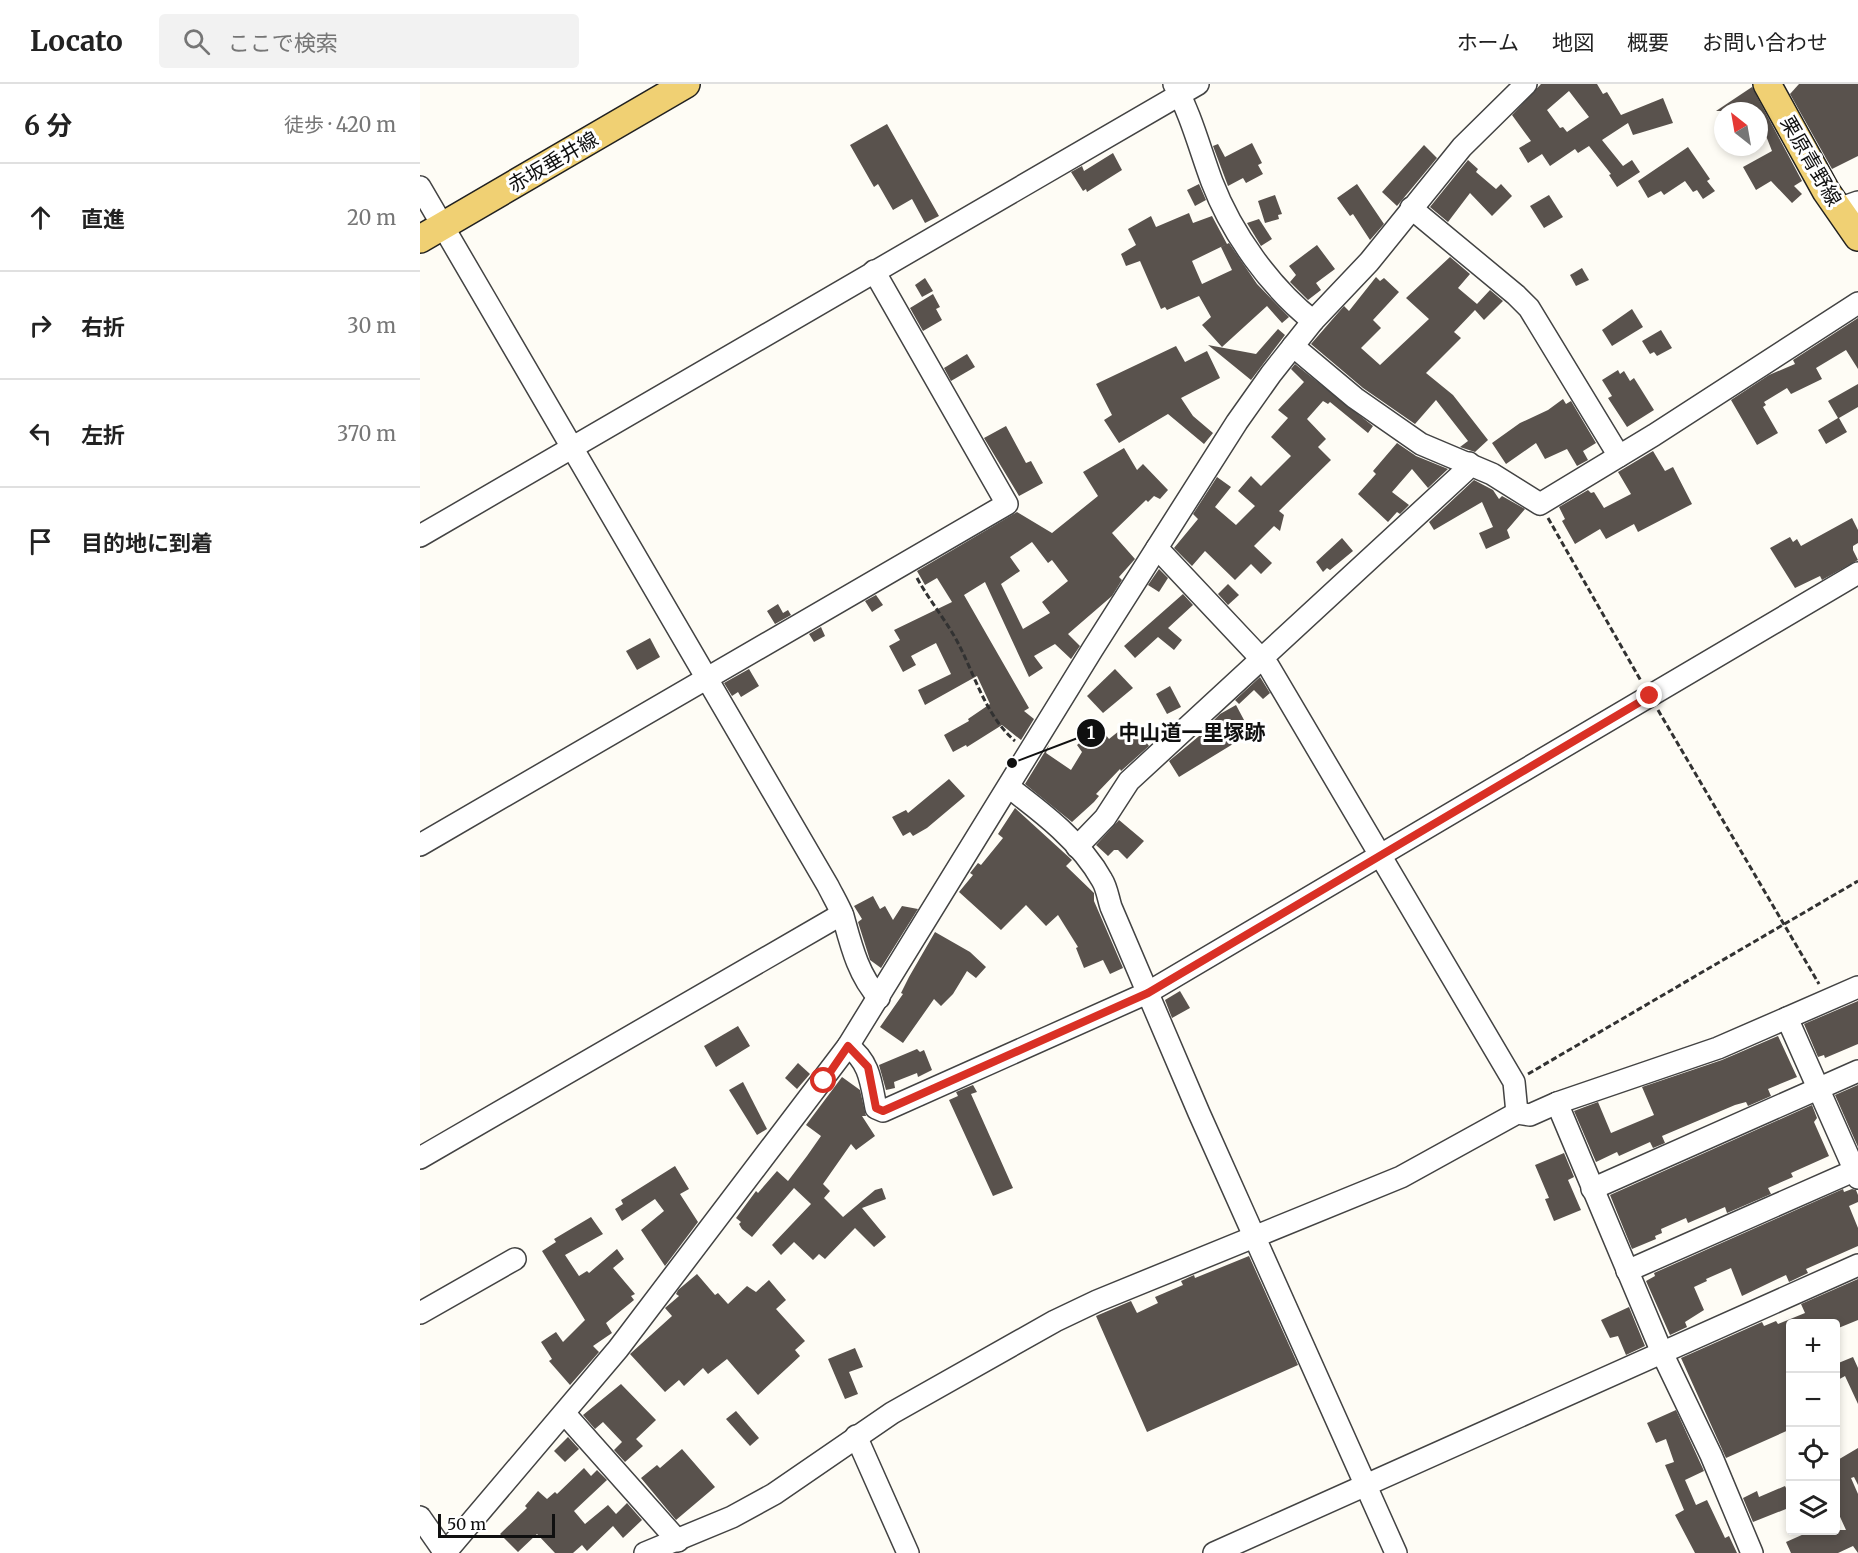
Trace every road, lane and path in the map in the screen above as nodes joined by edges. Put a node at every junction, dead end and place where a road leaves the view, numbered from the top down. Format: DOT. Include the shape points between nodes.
graph roads {
  1 [pos="686,84"];
  2 [pos="1526,84"];
  3 [pos="1767,84"];
  4 [pos="1184,87"];
  5 [pos="420,187"];
  6 [pos="1848,206"];
  7 [pos="1411,208"];
  8 [pos="443,226"];
  9 [pos="1858,237"];
  10 [pos="420,239"];
  11 [pos="874,271"];
  12 [pos="1858,303"];
  13 [pos="1313,321"];
  14 [pos="1293,346"];
  15 [pos="573,448"];
  16 [pos="1619,456"];
  17 [pos="1469,464"];
  18 [pos="1540,504"];
  19 [pos="420,536"];
  20 [pos="1157,548"];
  21 [pos="907,561"];
  22 [pos="1858,573"];
  23 [pos="1263,658"];
  24 [pos="705,680"];
  25 [pos="1650,696"];
  26 [pos="1029,751"];
  27 [pos="1010,788"];
  28 [pos="420,845"];
  29 [pos="1077,847"];
  30 [pos="1380,854"];
  31 [pos="1858,881"];
  32 [pos="842,914"];
  33 [pos="1783,924"];
  34 [pos="1858,987"];
  35 [pos="1148,993"];
  36 [pos="879,998"];
  37 [pos="1829,1001"];
  38 [pos="1787,1018"];
  39 [pos="848,1046"];
  40 [pos="1858,1071"];
  41 [pos="1514,1083"];
  42 [pos="1818,1088"];
  43 [pos="1557,1103"];
  44 [pos="1517,1113"];
  45 [pos="420,1158"];
  46 [pos="1857,1172"];
  47 [pos="1592,1189"];
  48 [pos="1253,1235"];
  49 [pos="515,1258"];
  50 [pos="1858,1265"];
  51 [pos="1627,1271"];
  52 [pos="420,1314"];
  53 [pos="1663,1355"];
  54 [pos="565,1414"];
  55 [pos="856,1436"];
  56 [pos="1366,1485"];
  57 [pos="420,1517"];
  58 [pos="678,1541"];
  59 [pos="445,1553"];
  60 [pos="645,1553"];
  61 [pos="908,1553"];
  62 [pos="1214,1553"];
  63 [pos="1396,1553"];
  64 [pos="1752,1553"];
  1 -- 8 [label="main road, 赤坂垂井線"];
  2 -- 7 [label="street" via="1462,147"];
  3 -- 6 [label="main road, 栗原青野線"];
  4 -- 11 [label="street"];
  4 -- 13 [label="street" via="1213,185 1238,231 1270,282"];
  5 -- 8 [label="street"];
  6 -- 9 [label="main road, 栗原青野線"];
  7 -- 13 [label="street" via="1369,262"];
  7 -- 16 [label="street" via="1529,308"];
  8 -- 10 [label="main road, 赤坂垂井線"];
  8 -- 15 [label="street"];
  11 -- 15 [label="street"];
  11 -- 21 [label="street" via="1007,504"];
  12 -- 16 [label="street"];
  13 -- 14 [label="street"];
  14 -- 17 [label="street" via="1420,444"];
  14 -- 20 [label="street" via="1237,422"];
  15 -- 19 [label="street"];
  15 -- 24 [label="street"];
  16 -- 18 [label="street"];
  17 -- 18 [label="street"];
  17 -- 23 [label="street"];
  18 -- 25 [label="path"];
  20 -- 23 [label="street"];
  20 -- 26 [label="street"];
  21 -- 24 [label="street"];
  21 -- 26 [label="path" via="956,639 983,698 1002,728"];
  22 -- 25 [label="street"];
  23 -- 29 [label="street" via="1129,781 1105,818"];
  23 -- 30 [label="street"];
  24 -- 28 [label="street"];
  24 -- 32 [label="street"];
  25 -- 30 [label="street"];
  25 -- 33 [label="path"];
  26 -- 27 [label="street"];
  27 -- 29 [label="street" via="1040,810"];
  27 -- 36 [label="street"];
  29 -- 35 [label="street" via="1103,880"];
  30 -- 35 [label="street"];
  30 -- 41 [label="street"];
  31 -- 33 [label="path"];
  32 -- 36 [label="street" via="867,985"];
  32 -- 45 [label="street"];
  33 -- 37 [label="path"];
  33 -- 41 [label="path"];
  34 -- 37 [label="street"];
  35 -- 39 [label="street" via="883,1111 876,1108 868,1067"];
  35 -- 48 [label="street"];
  36 -- 39 [label="street"];
  37 -- 38 [label="street"];
  38 -- 42 [label="street"];
  38 -- 43 [label="street" via="1718,1048"];
  39 -- 54 [label="street"];
  40 -- 42 [label="street"];
  41 -- 44 [label="street"];
  42 -- 46 [label="street"];
  42 -- 47 [label="street"];
  43 -- 44 [label="street" via="1530,1116"];
  43 -- 47 [label="street"];
  44 -- 48 [label="street" via="1401,1177"];
  46 -- 51 [label="street"];
  47 -- 51 [label="street"];
  48 -- 55 [label="street" via="1055,1321"];
  48 -- 56 [label="street"];
  49 -- 52 [label="street"];
  50 -- 53 [label="street"];
  51 -- 53 [label="street"];
  53 -- 56 [label="street"];
  53 -- 64 [label="street"];
  54 -- 58 [label="street"];
  54 -- 59 [label="street"];
  55 -- 58 [label="street" via="774,1494"];
  55 -- 61 [label="street"];
  56 -- 62 [label="street"];
  56 -- 63 [label="street"];
  57 -- 59 [label="street"];
  58 -- 60 [label="street"];
}
